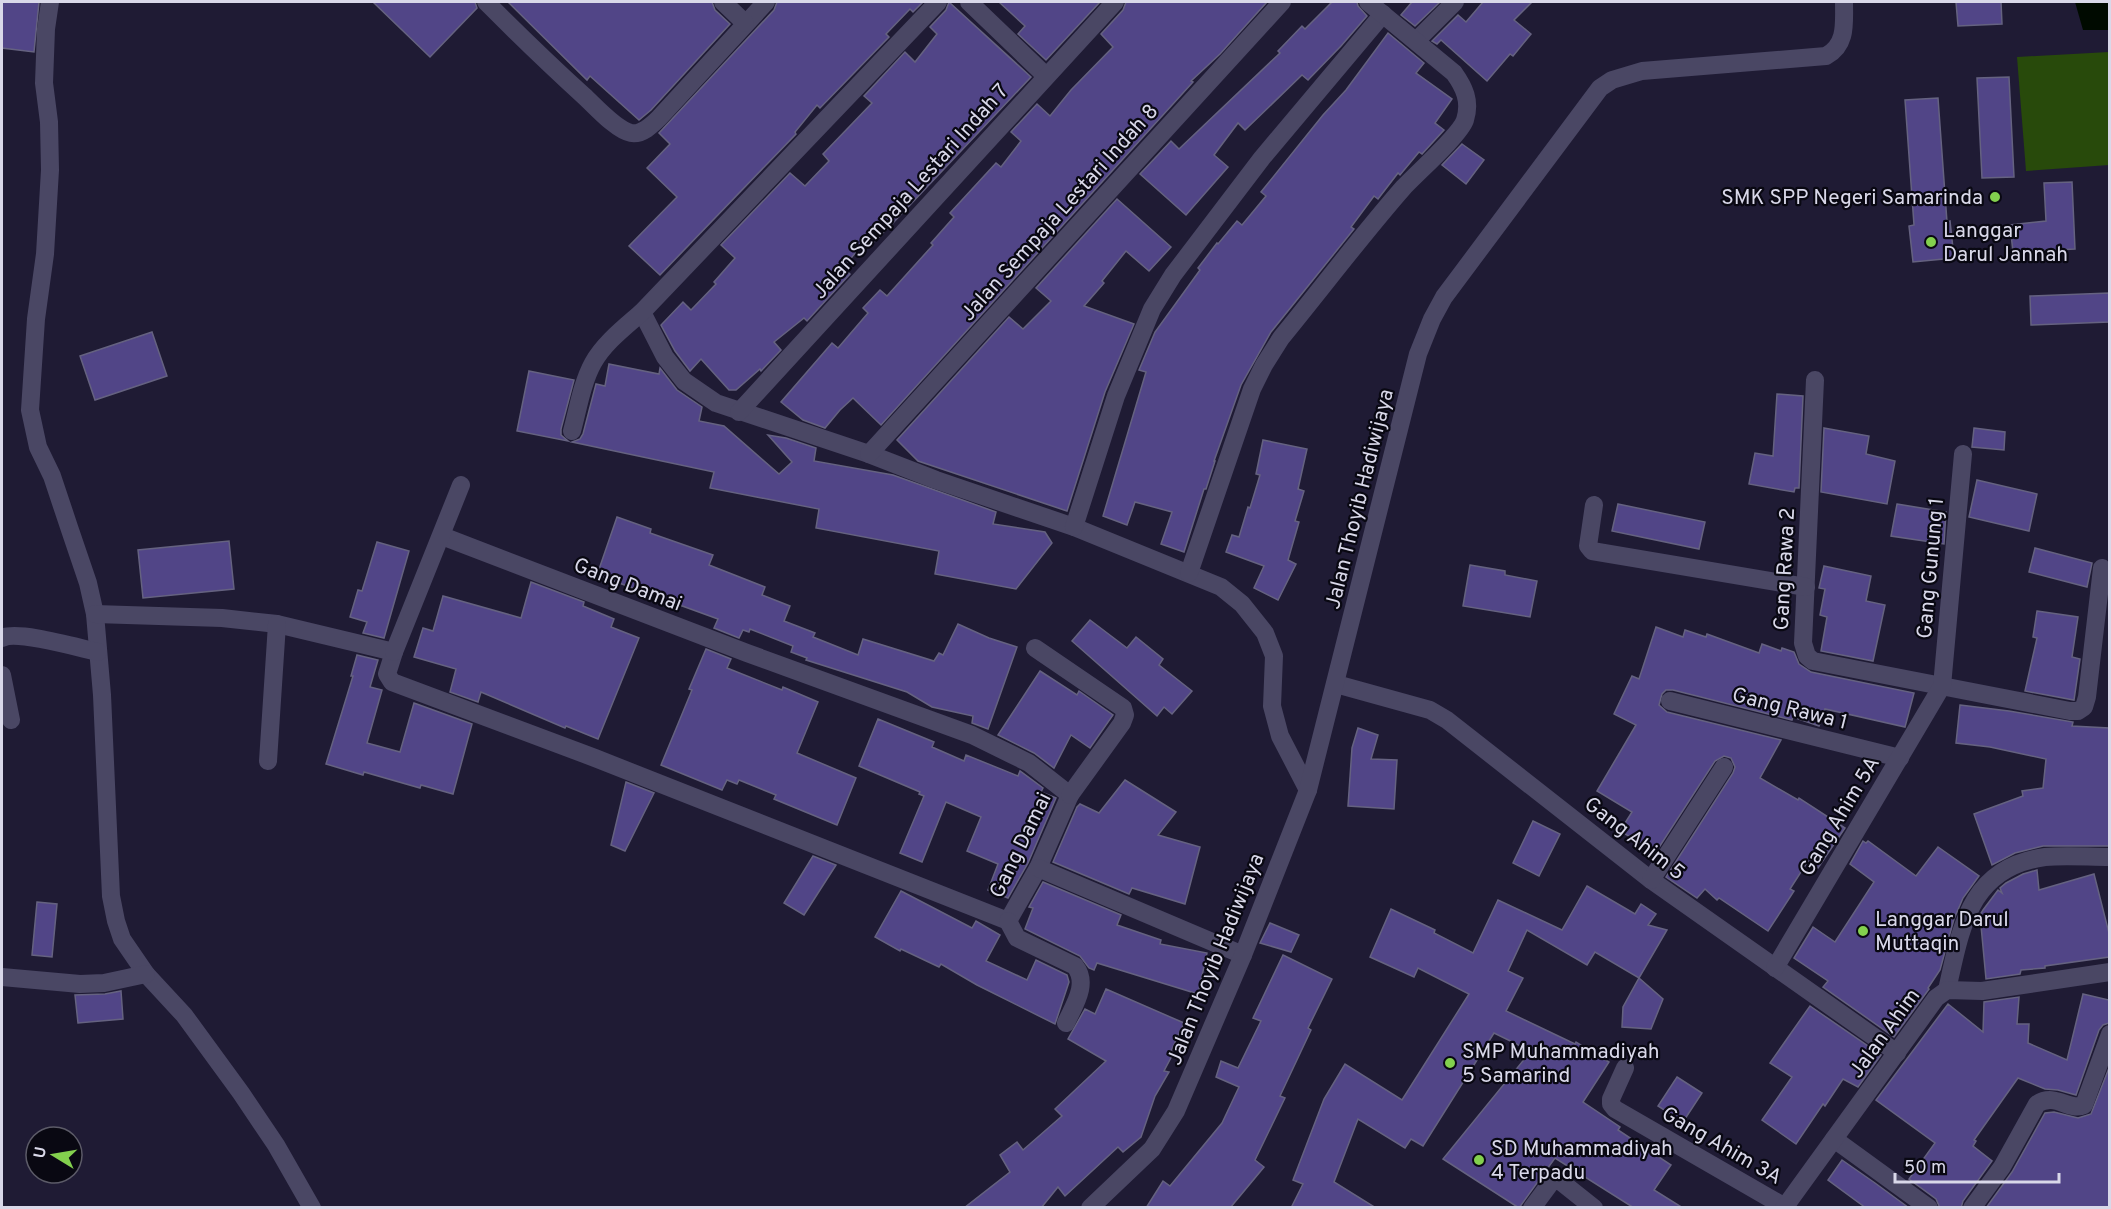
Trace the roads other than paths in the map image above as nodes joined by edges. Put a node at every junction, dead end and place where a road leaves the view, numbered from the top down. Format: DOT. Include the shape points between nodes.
graph roads {
  1 [pos="50,2"];
  2 [pos="486,2"];
  3 [pos="723,2"];
  4 [pos="766,2"];
  5 [pos="938,2"];
  6 [pos="969,2"];
  7 [pos="1115,2"];
  8 [pos="1282,2"];
  9 [pos="1368,2"];
  10 [pos="1455,2"];
  11 [pos="1844,2"];
  12 [pos="1383,14"];
  13 [pos="745,23"];
  14 [pos="1417,40"];
  15 [pos="1046,76"];
  16 [pos="642,312"];
  17 [pos="1815,380"];
  18 [pos="739,412"];
  19 [pos="572,431"];
  20 [pos="869,454"];
  21 [pos="1963,454"];
  22 [pos="461,485"];
  23 [pos="1594,505"];
  24 [pos="1074,527"];
  25 [pos="442,536"];
  26 [pos="2102,568"];
  27 [pos="1189,573"];
  28 [pos="1806,587"];
  29 [pos="95,614"];
  30 [pos="277,624"];
  31 [pos="2,638"];
  32 [pos="1035,648"];
  33 [pos="98,652"];
  34 [pos="394,652"];
  35 [pos="2,675"];
  36 [pos="1336,684"];
  37 [pos="1942,686"];
  38 [pos="1670,701"];
  39 [pos="10,720"];
  40 [pos="1900,758"];
  41 [pos="268,761"];
  42 [pos="1724,766"];
  43 [pos="1308,790"];
  44 [pos="1070,795"];
  45 [pos="2109,857"];
  46 [pos="1038,868"];
  47 [pos="1651,880"];
  48 [pos="1008,921"];
  49 [pos="1243,955"];
  50 [pos="1775,968"];
  51 [pos="2109,972"];
  52 [pos="146,974"];
  53 [pos="2,977"];
  54 [pos="1947,990"];
  55 [pos="1066,1023"];
  56 [pos="2109,1034"];
  57 [pos="1897,1053"];
  58 [pos="1625,1068"];
  59 [pos="1834,1139"];
  60 [pos="1784,1207"];
  61 [pos="312,1208"];
  62 [pos="1090,1208"];
  63 [pos="1532,1208"];
  64 [pos="1594,1208"];
  65 [pos="1929,1208"];
  66 [pos="1972,1208"];
  1 -- 29 [label="street" via="44,83 50,170 30,410 38,447 52,476"];
  2 -- 13 [label="street" via="603,113 630,133 648,128 659,118"];
  3 -- 13 [label="street"];
  4 -- 13 [label="street"];
  5 -- 16 [label="street"];
  6 -- 15 [label="street"];
  7 -- 15 [label="street, Jalan Sempaja Lestari Indah 7"];
  8 -- 20 [label="street, Jalan Sempaja Lestari Indah 8"];
  9 -- 12 [label="street"];
  10 -- 14 [label="street"];
  11 -- 36 [label="street, Jalan Thoyib Hadiwijaya" via="1841,40 1836,51 1826,56 1627,74 1599,88 1588,101 1444,297 1424,337"];
  12 -- 14 [label="street"];
  12 -- 24 [label="street" via="1262,158 1173,275 1152,309 1116,396"];
  14 -- 27 [label="street" via="1464,86 1468,99 1465,121 1403,189 1281,338 1264,365 1252,389"];
  15 -- 18 [label="street, Jalan Sempaja Lestari Indah 7"];
  16 -- 18 [label="street" via="665,357 684,381 703,396"];
  16 -- 19 [label="street" via="593,362"];
  17 -- 28 [label="street, Gang Rawa 2"];
  18 -- 20 [label="street"];
  20 -- 24 [label="street"];
  21 -- 37 [label="street, Gang Gunung 1"];
  22 -- 25 [label="street"];
  23 -- 28 [label="street" via="1588,546 1592,550"];
  24 -- 27 [label="street"];
  25 -- 34 [label="street, Gang Damai"];
  25 -- 44 [label="street, Gang Damai" via="972,735 1029,763"];
  26 -- 37 [label="street, Gang Rawa 2" via="2085,707 2070,711"];
  27 -- 43 [label="street" via="1235,598 1265,633 1274,656 1272,706 1280,736"];
  28 -- 37 [label="street, Gang Rawa 2" via="1803,643 1813,661"];
  29 -- 30 [label="street"];
  29 -- 33 [label="street"];
  30 -- 34 [label="street"];
  30 -- 41 [label="street"];
  31 -- 33 [label="street" via="23,636"];
  32 -- 44 [label="street" via="1124,708 1122,723"];
  33 -- 52 [label="street" via="111,896 122,939"];
  34 -- 48 [label="street, Gang Damai" via="387,674 392,682"];
  35 -- 39 [label="street"];
  36 -- 43 [label="street, Jalan Thoyib Hadiwijaya"];
  36 -- 47 [label="street, Gang Ahim 5" via="1430,710 1448,720"];
  37 -- 40 [label="street, Gang Ahim 5A"];
  38 -- 40 [label="street, Gang Rawa 1"];
  40 -- 50 [label="street, Gang Ahim 5A"];
  42 -- 47 [label="street"];
  43 -- 49 [label="street, Jalan Thoyib Hadiwijaya"];
  44 -- 46 [label="street, Gang Damai"];
  45 -- 54 [label="street" via="2045,857 2012,866 1987,883 1968,908"];
  46 -- 48 [label="street, Gang Damai"];
  46 -- 49 [label="street"];
  47 -- 50 [label="street, Gang Ahim 5"];
  48 -- 55 [label="street" via="1017,938 1075,966 1079,972 1081,988"];
  49 -- 62 [label="street, Jalan Thoyib Hadiwijaya" via="1165,1132"];
  50 -- 57 [label="street, Gang Ahim 5"];
  51 -- 54 [label="street, Jalan Ahim" via="1982,991"];
  52 -- 53 [label="street" via="80,984"];
  52 -- 61 [label="street" via="184,1015 242,1093"];
  54 -- 57 [label="street, Jalan Ahim" via="1936,998"];
  56 -- 66 [label="street" via="2084,1105 2078,1108 2051,1099 2037,1104 2002,1167"];
  57 -- 59 [label="street, Jalan Ahim"];
  58 -- 60 [label="street, Gang Ahim 3A" via="1611,1099 1615,1109"];
  59 -- 60 [label="street, Jalan Ahim"];
  59 -- 65 [label="street"];
  63 -- 64 [label="street" via="1556,1177"];
}
